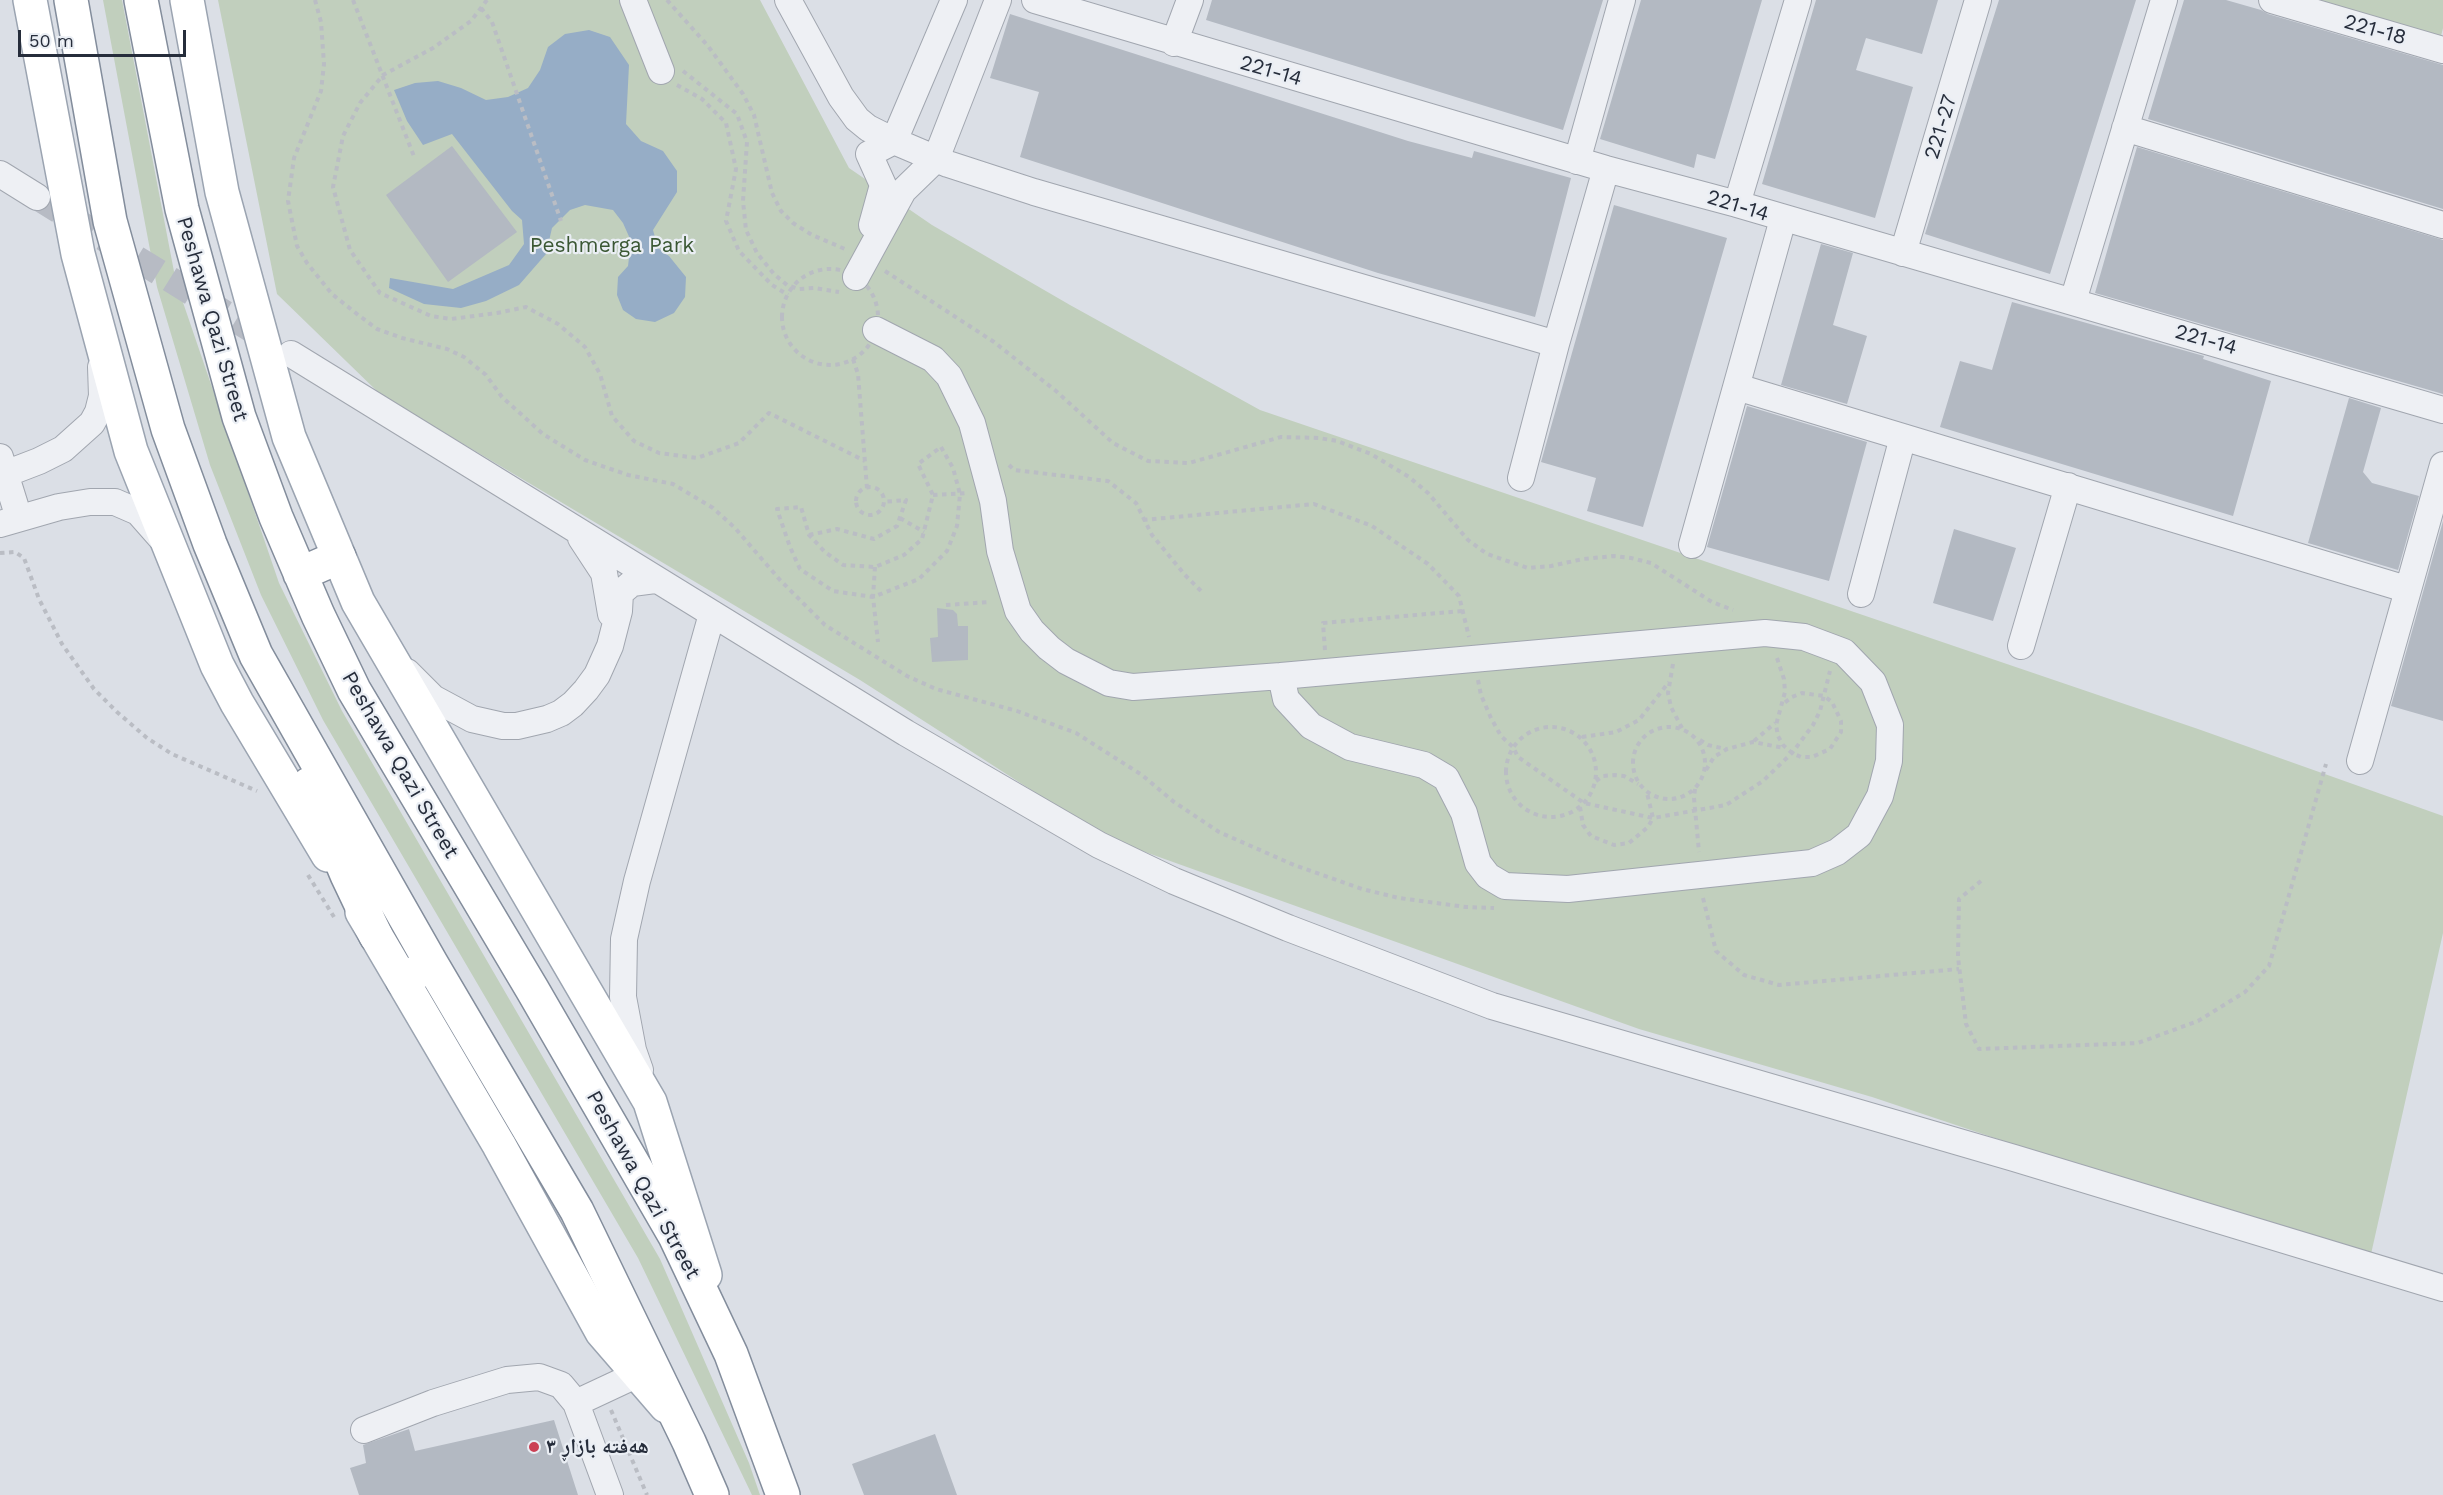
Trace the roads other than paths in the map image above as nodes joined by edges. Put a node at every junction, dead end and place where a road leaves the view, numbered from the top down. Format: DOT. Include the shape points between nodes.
graph roads {
  1 [pos="30,0"];
  2 [pos="71,0"];
  3 [pos="141,0"];
  4 [pos="187,0"];
  5 [pos="633,0"];
  6 [pos="788,0"];
  7 [pos="954,0"];
  8 [pos="998,0"];
  9 [pos="1035,0"];
  10 [pos="1190,0"];
  11 [pos="1622,0"];
  12 [pos="1798,0"];
  13 [pos="1978,0"];
  14 [pos="2164,0"];
  15 [pos="2272,0"];
  16 [pos="1174,43"];
  17 [pos="2443,50"];
  18 [pos="661,71"];
  19 [pos="2125,128"];
  20 [pos="894,141"];
  21 [pos="936,159"];
  22 [pos="1577,161"];
  23 [pos="1606,169"];
  24 [pos="0,174"];
  25 [pos="37,197"];
  26 [pos="1737,204"];
  27 [pos="1783,219"];
  28 [pos="2443,225"];
  29 [pos="1903,253"];
  30 [pos="88,296"];
  31 [pos="2073,301"];
  32 [pos="876,330"];
  33 [pos="1556,344"];
  34 [pos="291,354"];
  35 [pos="1737,387"];
  36 [pos="2443,410"];
  37 [pos="1903,437"];
  38 [pos="2443,465"];
  39 [pos="2,469"];
  40 [pos="1521,478"];
  41 [pos="2068,486"];
  42 [pos="10,521"];
  43 [pos="574,529"];
  44 [pos="1692,544"];
  45 [pos="339,557"];
  46 [pos="174,562"];
  47 [pos="300,574"];
  48 [pos="655,580"];
  49 [pos="2406,589"];
  50 [pos="1861,594"];
  51 [pos="712,614"];
  52 [pos="614,629"];
  53 [pos="377,634"];
  54 [pos="2021,646"];
  55 [pos="256,655"];
  56 [pos="1281,676"];
  57 [pos="2360,761"];
  58 [pos="376,936"];
  59 [pos="430,963"];
  60 [pos="403,981"];
  61 [pos="650,1102"];
  62 [pos="2443,1288"];
  63 [pos="730,1354"];
  64 [pos="638,1374"];
  65 [pos="576,1403"];
  66 [pos="364,1430"];
  67 [pos="692,1450"];
  68 [pos="782,1491"];
  69 [pos="610,1495"];
  70 [pos="710,1495"];
  1 -- 30 [label="main road"];
  2 -- 55 [label="main road" via="110,221 168,429"];
  3 -- 47 [label="main road, Peshawa Qazi Street" via="182,208 239,417"];
  4 -- 45 [label="main road" via="222,192 289,437"];
  5 -- 18 [label="street"];
  6 -- 20 [label="street" via="840,97 868,128"];
  7 -- 20 [label="street"];
  8 -- 21 [label="street"];
  9 -- 16 [label="street, 221-14"];
  10 -- 16 [label="street"];
  11 -- 22 [label="street"];
  12 -- 26 [label="street"];
  13 -- 29 [label="street, 221-27"];
  14 -- 19 [label="street"];
  15 -- 17 [label="street, 221-18"];
  16 -- 22 [label="street, 221-14"];
  19 -- 28 [label="street"];
  19 -- 31 [label="street"];
  20 -- 21 [label="street"];
  20 -- 21 [label="street" via="869,154 883,185 856,265 903,191"];
  21 -- 33 [label="street" via="1034,192"];
  22 -- 23 [label="street, 221-14"];
  23 -- 26 [label="street, 221-14"];
  23 -- 33 [label="street"];
  24 -- 25 [label="street"];
  26 -- 27 [label="street, 221-14"];
  27 -- 29 [label="street, 221-14"];
  27 -- 35 [label="street"];
  29 -- 31 [label="street, 221-14"];
  30 -- 39 [label="street" via="102,374 98,412 92,423 63,449 39,461"];
  30 -- 46 [label="main road" via="131,451"];
  31 -- 36 [label="street, 221-14"];
  32 -- 56 [label="street" via="933,359 949,376 972,423 990,491 1000,551 1018,611 1049,648 1109,683 1133,687"];
  33 -- 40 [label="street"];
  34 -- 43 [label="street"];
  35 -- 37 [label="street"];
  35 -- 44 [label="street"];
  37 -- 41 [label="street"];
  37 -- 50 [label="street"];
  38 -- 49 [label="street"];
  39 -- 42 [label="street"];
  41 -- 49 [label="street"];
  41 -- 54 [label="street"];
  42 -- 46 [label="street" via="59,507 115,502 138,512 150,524"];
  43 -- 48 [label="street"];
  43 -- 52 [label="street" via="604,573"];
  45 -- 47 [label="main road"];
  45 -- 53 [label="main road"];
  46 -- 58 [label="main road" via="237,703"];
  47 -- 63 [label="main road, Peshawa Qazi Street" via="354,690 675,1236"];
  48 -- 51 [label="street"];
  48 -- 52 [label="street" via="625,587 620,593"];
  49 -- 57 [label="street"];
  51 -- 61 [label="street" via="624,939 623,997 633,1050"];
  51 -- 62 [label="street" via="1099,845 1174,881 1309,936 1558,1027 2014,1158"];
  52 -- 53 [label="street" via="607,657 586,690 561,713 517,726 472,719 434,698 411,677"];
  53 -- 61 [label="main road"];
  55 -- 58 [label="main road"];
  55 -- 59 [label="main road"];
  56 -- 56 [label="street" via="1754,634 1804,637 1844,652 1873,682 1890,725 1889,760 1880,796 1859,835 1837,852 1812,863 1706,884 1568,889 1505,886 1488,876 1478,863 1464,813 1446,778 1424,765 1350,747 1311,726 1287,699"];
  58 -- 60 [label="main road"];
  59 -- 60 [label="main road"];
  59 -- 67 [label="main road" via="577,1211"];
  60 -- 64 [label="main road" via="499,1144 602,1332"];
  61 -- 63 [label="main road"];
  63 -- 68 [label="main road, Peshawa Qazi Street"];
  64 -- 65 [label="street"];
  64 -- 67 [label="main road" via="671,1412"];
  65 -- 66 [label="street" via="561,1385 539,1377 507,1380"];
  65 -- 69 [label="street"];
  67 -- 70 [label="main road"];
}
